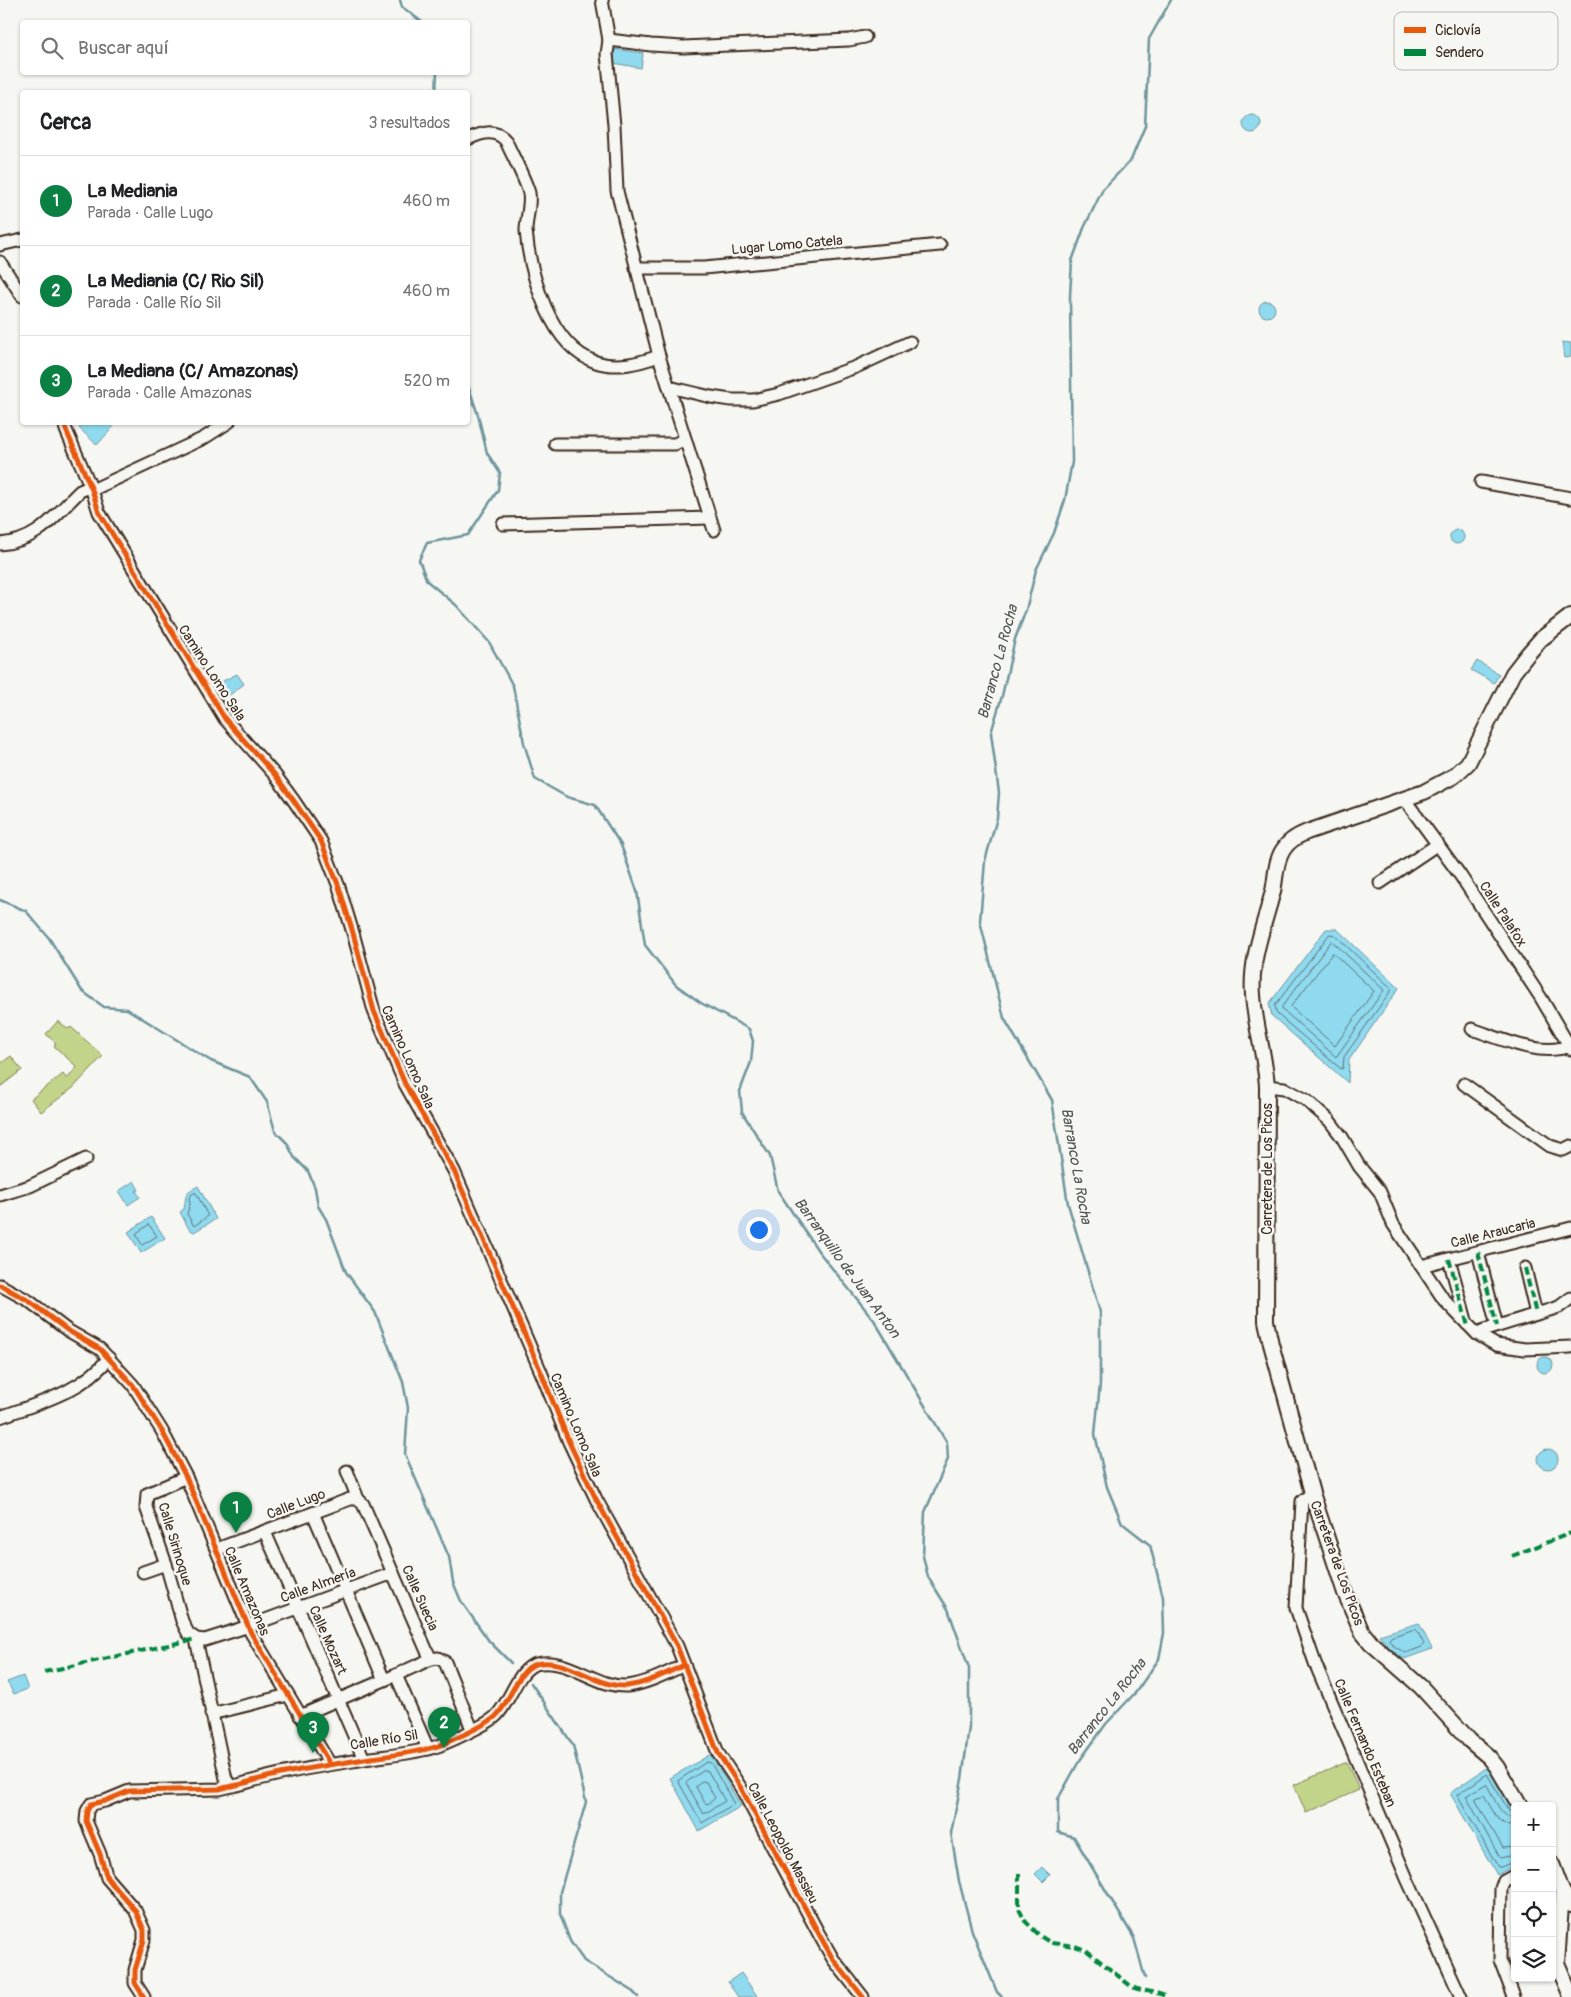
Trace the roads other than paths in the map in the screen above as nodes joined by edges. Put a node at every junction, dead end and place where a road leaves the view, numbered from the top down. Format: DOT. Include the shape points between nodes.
graph roads {
  1 [pos="602,0"];
  2 [pos="865,38"];
  3 [pos="609,40"];
  4 [pos="470,138"];
  5 [pos="20,240"];
  6 [pos="0,245"];
  7 [pos="940,245"];
  8 [pos="0,262"];
  9 [pos="636,268"];
  10 [pos="20,293"];
  11 [pos="910,342"];
  12 [pos="659,356"];
  13 [pos="669,387"];
  14 [pos="65,425"];
  15 [pos="224,425"];
  16 [pos="685,439"];
  17 [pos="555,444"];
  18 [pos="1481,482"];
  19 [pos="92,490"];
  20 [pos="1571,498"];
  21 [pos="710,518"];
  22 [pos="503,524"];
  23 [pos="714,530"];
  24 [pos="0,544"];
  25 [pos="1571,616"];
  26 [pos="1405,800"];
  27 [pos="1438,844"];
  28 [pos="1380,883"];
  29 [pos="1472,1029"];
  30 [pos="1571,1046"];
  31 [pos="1464,1084"];
  32 [pos="1267,1086"];
  33 [pos="1571,1146"];
  34 [pos="86,1159"];
  35 [pos="0,1195"];
  36 [pos="1571,1228"];
  37 [pos="1478,1252"];
  38 [pos="1449,1259"];
  39 [pos="1422,1266"];
  40 [pos="1525,1268"];
  41 [pos="0,1285"];
  42 [pos="1571,1298"];
  43 [pos="1536,1314"];
  44 [pos="1468,1326"];
  45 [pos="1497,1326"];
  46 [pos="1477,1334"];
  47 [pos="1571,1347"];
  48 [pos="109,1358"];
  49 [pos="0,1417"];
  50 [pos="347,1471"];
  51 [pos="186,1477"];
  52 [pos="1312,1493"];
  53 [pos="358,1499"];
  54 [pos="313,1513"];
  55 [pos="265,1532"];
  56 [pos="217,1548"];
  57 [pos="166,1564"];
  58 [pos="143,1572"];
  59 [pos="393,1573"];
  60 [pos="346,1591"];
  61 [pos="298,1608"];
  62 [pos="249,1626"];
  63 [pos="196,1639"];
  64 [pos="431,1659"];
  65 [pos="684,1665"];
  66 [pos="396,1675"];
  67 [pos="384,1680"];
  68 [pos="288,1695"];
  69 [pos="338,1700"];
  70 [pos="211,1714"];
  71 [pos="300,1716"];
  72 [pos="472,1729"];
  73 [pos="428,1749"];
  74 [pos="364,1759"];
  75 [pos="330,1764"];
  76 [pos="230,1785"];
  77 [pos="1518,1802"];
  78 [pos="1556,1875"];
  79 [pos="1511,1877"];
  80 [pos="1562,1891"];
  81 [pos="1571,1905"];
  82 [pos="1571,1996"];
  83 [pos="144,1997"];
  84 [pos="863,1997"];
  85 [pos="1461,1997"];
  86 [pos="1514,1997"];
  1 -- 3 [label="street"];
  2 -- 3 [label="street" via="683,47"];
  3 -- 9 [label="street" via="607,54 617,191"];
  4 -- 12 [label="street" via="489,132 506,140 529,193 526,230 531,259 544,308 559,333 576,350 596,362 638,364"];
  5 -- 6 [label="street"];
  7 -- 9 [label="street, Lugar Lomo Catela" via="704,268"];
  8 -- 10 [label="street"];
  9 -- 12 [label="street"];
  11 -- 13 [label="street" via="856,367 753,400 717,398"];
  12 -- 13 [label="street"];
  13 -- 16 [label="street"];
  14 -- 19 [label="street, Camino Lomo Sala"];
  15 -- 19 [label="street" via="204,438"];
  16 -- 17 [label="street" via="675,444"];
  16 -- 21 [label="street"];
  18 -- 20 [label="street"];
  19 -- 24 [label="street" via="80,491 54,519 29,537"];
  19 -- 65 [label="street, Camino Lomo Sala" via="99,512 225,719 275,775 321,841 350,924 374,1011 392,1057 454,1171 572,1450 677,1646"];
  21 -- 22 [label="street"];
  21 -- 23 [label="street"];
  25 -- 26 [label="main road, Carretera de Los Picos" via="1541,638 1513,673 1468,763 1454,776"];
  26 -- 27 [label="street, Calle Palafox"];
  26 -- 32 [label="main road, Carretera de Los Picos" via="1298,836 1289,842 1279,857 1254,955 1254,1015"];
  27 -- 28 [label="street"];
  27 -- 30 [label="street, Calle Palafox"];
  29 -- 30 [label="street" via="1539,1049"];
  31 -- 33 [label="street" via="1550,1146 1563,1150"];
  32 -- 39 [label="street" via="1284,1088 1306,1100 1329,1120 1380,1192 1393,1224"];
  32 -- 52 [label="main road, Carretera de Los Picos" via="1266,1321"];
  34 -- 35 [label="street" via="30,1186"];
  36 -- 37 [label="street, Calle Araucaria"];
  37 -- 38 [label="street, Calle Araucaria"];
  37 -- 45 [label="street"];
  38 -- 39 [label="street, Calle Araucaria"];
  38 -- 44 [label="street"];
  39 -- 44 [label="street" via="1444,1300"];
  40 -- 43 [label="street"];
  41 -- 48 [label="street, Calle Amazonas" via="29,1300"];
  42 -- 43 [label="street" via="1559,1307"];
  43 -- 45 [label="street"];
  44 -- 46 [label="street"];
  45 -- 46 [label="street"];
  46 -- 47 [label="street" via="1496,1345 1525,1349"];
  48 -- 49 [label="street" via="70,1391"];
  48 -- 51 [label="street, Calle Amazonas" via="133,1385"];
  50 -- 53 [label="street, Calle Suecia"];
  51 -- 56 [label="street, Calle Amazonas"];
  51 -- 57 [label="street, Calle Sirinoque" via="147,1494 145,1500"];
  52 -- 77 [label="main road, Carretera de Los Picos" via="1345,1593 1362,1632 1489,1757"];
  52 -- 85 [label="street, Calle Fernando Esteban" via="1302,1501 1296,1608 1315,1663"];
  53 -- 54 [label="street, Calle Lugo"];
  53 -- 59 [label="street, Calle Suecia"];
  54 -- 55 [label="street, Calle Lugo"];
  54 -- 60 [label="street"];
  55 -- 56 [label="street, Calle Lugo"];
  55 -- 61 [label="street, Calle Mozart"];
  56 -- 62 [label="street, Calle Amazonas"];
  57 -- 58 [label="street"];
  57 -- 63 [label="street, Calle Sirinoque" via="182,1621 188,1633"];
  59 -- 60 [label="street, Calle Almería"];
  59 -- 64 [label="street, Calle Suecia"];
  60 -- 61 [label="street, Calle Almería"];
  60 -- 67 [label="street"];
  61 -- 62 [label="street, Calle Almería"];
  61 -- 69 [label="street, Calle Mozart"];
  62 -- 63 [label="street, Calle Almería" via="205,1640"];
  62 -- 68 [label="street, Calle Amazonas"];
  63 -- 70 [label="street"];
  64 -- 66 [label="street"];
  64 -- 72 [label="street" via="445,1662"];
  65 -- 72 [label="street, Calle Río Sil" via="627,1686 550,1664 530,1666 504,1708 494,1718"];
  65 -- 84 [label="street, Calle Leopoldo Massieu" via="718,1753 745,1795 833,1959"];
  66 -- 67 [label="street"];
  66 -- 73 [label="street"];
  67 -- 69 [label="street"];
  68 -- 70 [label="street"];
  68 -- 71 [label="street, Calle Amazonas"];
  69 -- 71 [label="street"];
  69 -- 74 [label="street, Calle Mozart"];
  70 -- 76 [label="street"];
  71 -- 75 [label="street, Calle Amazonas"];
  72 -- 73 [label="street, Calle Río Sil"];
  73 -- 74 [label="street, Calle Río Sil"];
  74 -- 75 [label="street, Calle Río Sil"];
  75 -- 76 [label="street, Calle Río Sil"];
  76 -- 83 [label="street, Calle Río Sil" via="220,1790 129,1791 91,1804 87,1811 86,1820 107,1878 134,1910 144,1930 135,1970 136,1983"];
  78 -- 80 [label="main road"];
  79 -- 86 [label="street" via="1501,1887 1500,1960"];
  80 -- 81 [label="main road"];
  80 -- 82 [label="main road" via="1558,1963"];
}
